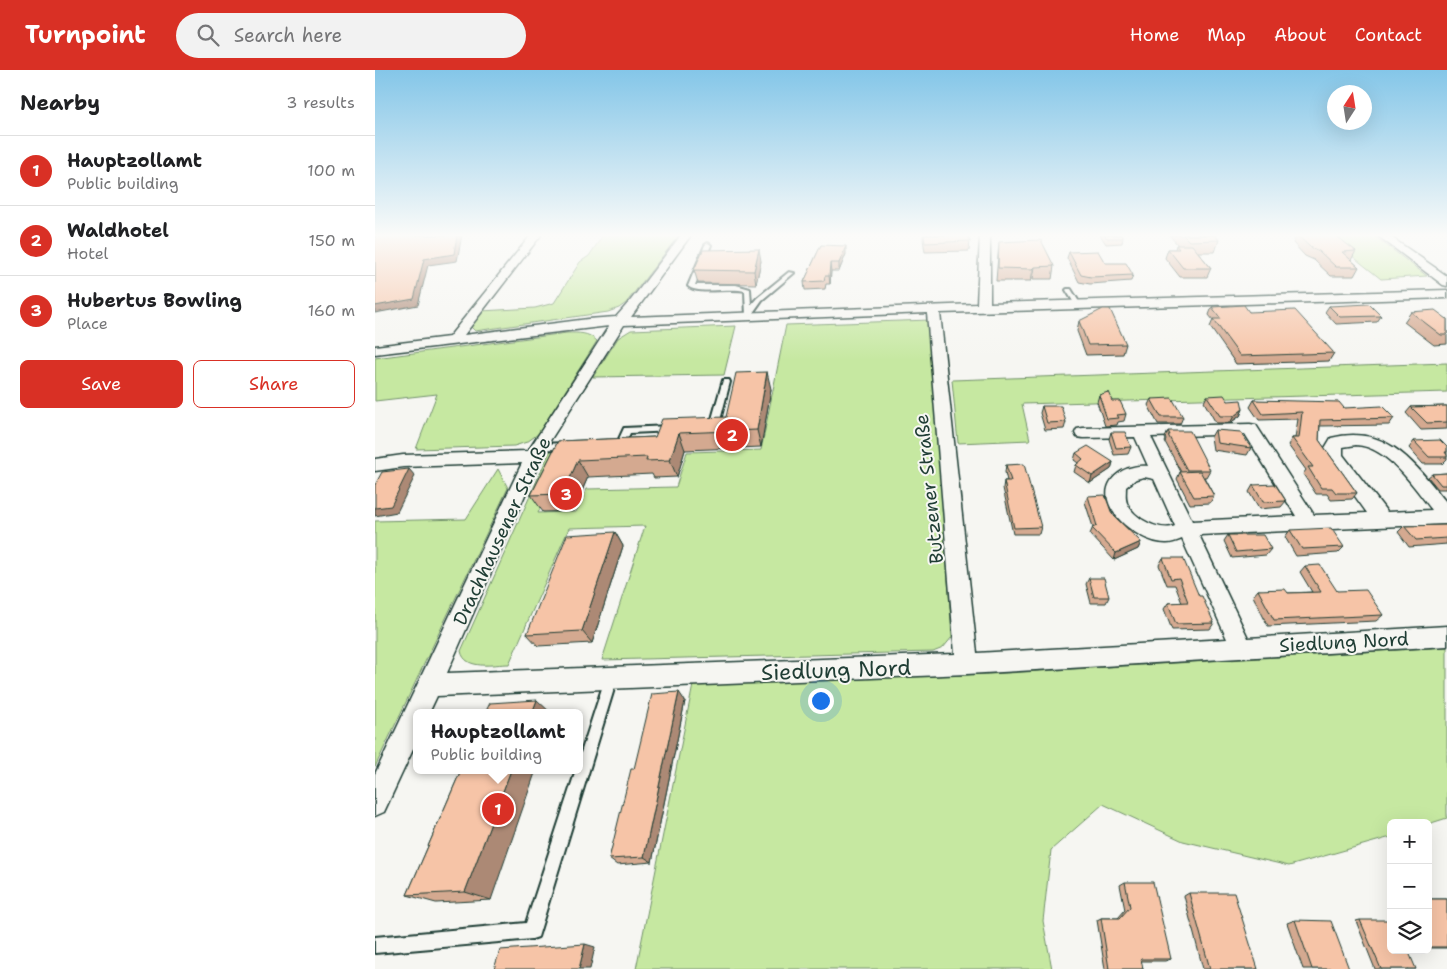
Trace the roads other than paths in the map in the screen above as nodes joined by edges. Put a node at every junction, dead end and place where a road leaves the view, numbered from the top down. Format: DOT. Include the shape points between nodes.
graph roads {
  1 [pos="502,277"];
  2 [pos="654,277"];
  3 [pos="695,277"];
  4 [pos="786,277"];
  5 [pos="984,277"];
  6 [pos="1069,290"];
  7 [pos="1447,294"];
  8 [pos="1078,305"];
  9 [pos="983,308"];
  10 [pos="933,309"];
  11 [pos="749,316"];
  12 [pos="622,321"];
  13 [pos="453,340"];
  14 [pos="375,350"];
  15 [pos="726,382"];
  16 [pos="705,428"];
  17 [pos="678,429"];
  18 [pos="1141,432"];
  19 [pos="1083,433"];
  20 [pos="605,445"];
  21 [pos="580,446"];
  22 [pos="536,452"];
  23 [pos="375,465"];
  24 [pos="1159,473"];
  25 [pos="1447,516"];
  26 [pos="1382,519"];
  27 [pos="1309,522"];
  28 [pos="1187,529"];
  29 [pos="1447,636"];
  30 [pos="1242,648"];
  31 [pos="967,664"];
  32 [pos="611,678"];
  33 [pos="430,685"];
  34 [pos="419,709"];
  35 [pos="413,722"];
  36 [pos="583,768"];
  37 [pos="581,774"];
  38 [pos="375,803"];
  39 [pos="375,945"];
  1 -- 13 [label="street"];
  2 -- 12 [label="street, Drachhausener Straße"];
  3 -- 11 [label="lane" via="691,286 694,288 736,287 748,290"];
  4 -- 11 [label="lane" via="759,299"];
  5 -- 9 [label="street"];
  6 -- 8 [label="lane"];
  7 -- 8 [label="street"];
  8 -- 9 [label="street"];
  9 -- 10 [label="street"];
  10 -- 11 [label="street"];
  10 -- 31 [label="street, Butzener Straße"];
  11 -- 12 [label="street"];
  12 -- 13 [label="street"];
  12 -- 22 [label="street, Drachhausener Straße" via="613,329"];
  13 -- 14 [label="street"];
  15 -- 16 [label="lane" via="714,428"];
  17 -- 20 [label="lane" via="627,430 621,444"];
  18 -- 19 [label="street"];
  18 -- 24 [label="street"];
  18 -- 27 [label="street" via="1250,429"];
  21 -- 22 [label="lane"];
  22 -- 23 [label="street"];
  22 -- 33 [label="street, Drachhausener Straße"];
  24 -- 28 [label="street"];
  24 -- 28 [label="street" via="1134,471 1123,478 1117,488 1117,500 1123,513 1147,531 1167,536"];
  25 -- 26 [label="street"];
  25 -- 26 [label="street" via="1393,454 1367,440 1337,442 1333,448 1335,456"];
  26 -- 27 [label="street"];
  27 -- 28 [label="street"];
  28 -- 30 [label="street"];
  29 -- 30 [label="street, Siedlung Nord"];
  30 -- 31 [label="street, Siedlung Nord"];
  31 -- 32 [label="street, Siedlung Nord"];
  32 -- 33 [label="street, Siedlung Nord"];
  32 -- 36 [label="lane"];
  33 -- 34 [label="street, Drachhausener Straße"];
  35 -- 38 [label="street, Drachhausener Straße"];
  37 -- 39 [label="lane" via="532,931"];
}
